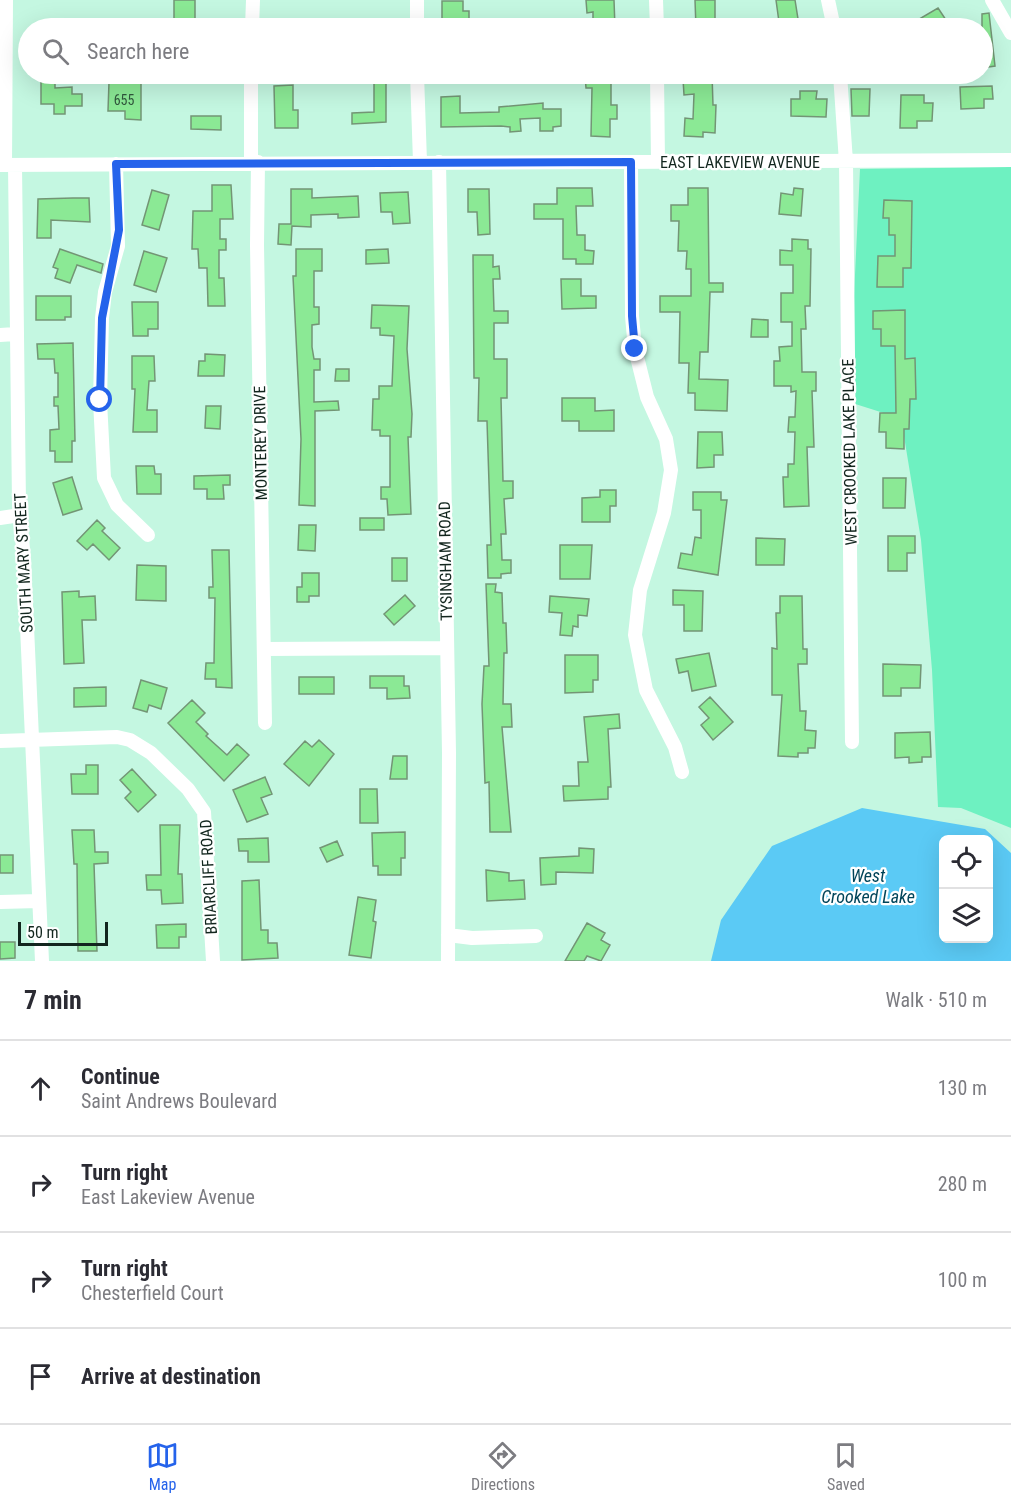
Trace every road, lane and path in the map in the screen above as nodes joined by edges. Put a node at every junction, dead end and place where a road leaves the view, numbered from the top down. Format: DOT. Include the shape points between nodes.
graph roads {
  1 [pos="6,0"];
  2 [pos="253,0"];
  3 [pos="417,0"];
  4 [pos="656,0"];
  5 [pos="828,0"];
  6 [pos="992,0"];
  7 [pos="252,18"];
  8 [pos="417,18"];
  9 [pos="657,18"];
  10 [pos="832,18"];
  11 [pos="1011,33"];
  12 [pos="251,84"];
  13 [pos="417,84"];
  14 [pos="657,84"];
  15 [pos="841,84"];
  16 [pos="1011,160"];
  17 [pos="255,162"];
  18 [pos="420,162"];
  19 [pos="439,162"];
  20 [pos="631,162"];
  21 [pos="657,162"];
  22 [pos="846,162"];
  23 [pos="116,164"];
  24 [pos="7,165"];
  25 [pos="15,334"];
  26 [pos="0,335"];
  27 [pos="20,515"];
  28 [pos="0,518"];
  29 [pos="148,535"];
  30 [pos="446,648"];
  31 [pos="264,649"];
  32 [pos="265,723"];
  33 [pos="31,740"];
  34 [pos="0,741"];
  35 [pos="852,742"];
  36 [pos="682,772"];
  37 [pos="39,901"];
  38 [pos="0,903"];
  39 [pos="448,935"];
  40 [pos="536,936"];
  41 [pos="42,961"];
  42 [pos="213,961"];
  43 [pos="448,961"];
  1 -- 24 [label="street, SOUTH MARY STREET"];
  2 -- 7 [label="street"];
  3 -- 8 [label="street"];
  4 -- 9 [label="street"];
  5 -- 10 [label="street"];
  6 -- 11 [label="street"];
  12 -- 17 [label="street, MONTEREY DRIVE"];
  13 -- 18 [label="street"];
  14 -- 21 [label="street"];
  15 -- 22 [label="street, WEST CROOKED LAKE PLACE"];
  16 -- 22 [label="street, EAST LAKEVIEW AVENUE"];
  17 -- 18 [label="street, EAST LAKEVIEW AVENUE"];
  17 -- 23 [label="street, EAST LAKEVIEW AVENUE"];
  17 -- 31 [label="street, MONTEREY DRIVE"];
  18 -- 19 [label="street, EAST LAKEVIEW AVENUE"];
  19 -- 20 [label="street, EAST LAKEVIEW AVENUE"];
  19 -- 30 [label="street, TYSINGHAM ROAD"];
  20 -- 21 [label="street, EAST LAKEVIEW AVENUE"];
  20 -- 36 [label="street" via="635,349 647,397 666,439 671,470 664,513 640,590 635,635 646,690 675,747"];
  21 -- 22 [label="street, EAST LAKEVIEW AVENUE"];
  22 -- 35 [label="street, WEST CROOKED LAKE PLACE"];
  23 -- 24 [label="street, EAST LAKEVIEW AVENUE"];
  23 -- 29 [label="street" via="118,246 102,318 100,400 104,478 117,504"];
  24 -- 25 [label="street, SOUTH MARY STREET"];
  25 -- 26 [label="street"];
  25 -- 27 [label="street, SOUTH MARY STREET"];
  27 -- 28 [label="street"];
  27 -- 33 [label="street, SOUTH MARY STREET"];
  30 -- 31 [label="street"];
  30 -- 39 [label="street, TYSINGHAM ROAD"];
  31 -- 32 [label="street, MONTEREY DRIVE"];
  33 -- 34 [label="street, BRIARCLIFF ROAD"];
  33 -- 37 [label="street, SOUTH MARY STREET"];
  33 -- 42 [label="street, BRIARCLIFF ROAD" via="130,740 151,753 201,805 207,841"];
  37 -- 38 [label="street"];
  37 -- 41 [label="street, SOUTH MARY STREET"];
  39 -- 40 [label="street"];
  39 -- 43 [label="street, TYSINGHAM ROAD"];
}
